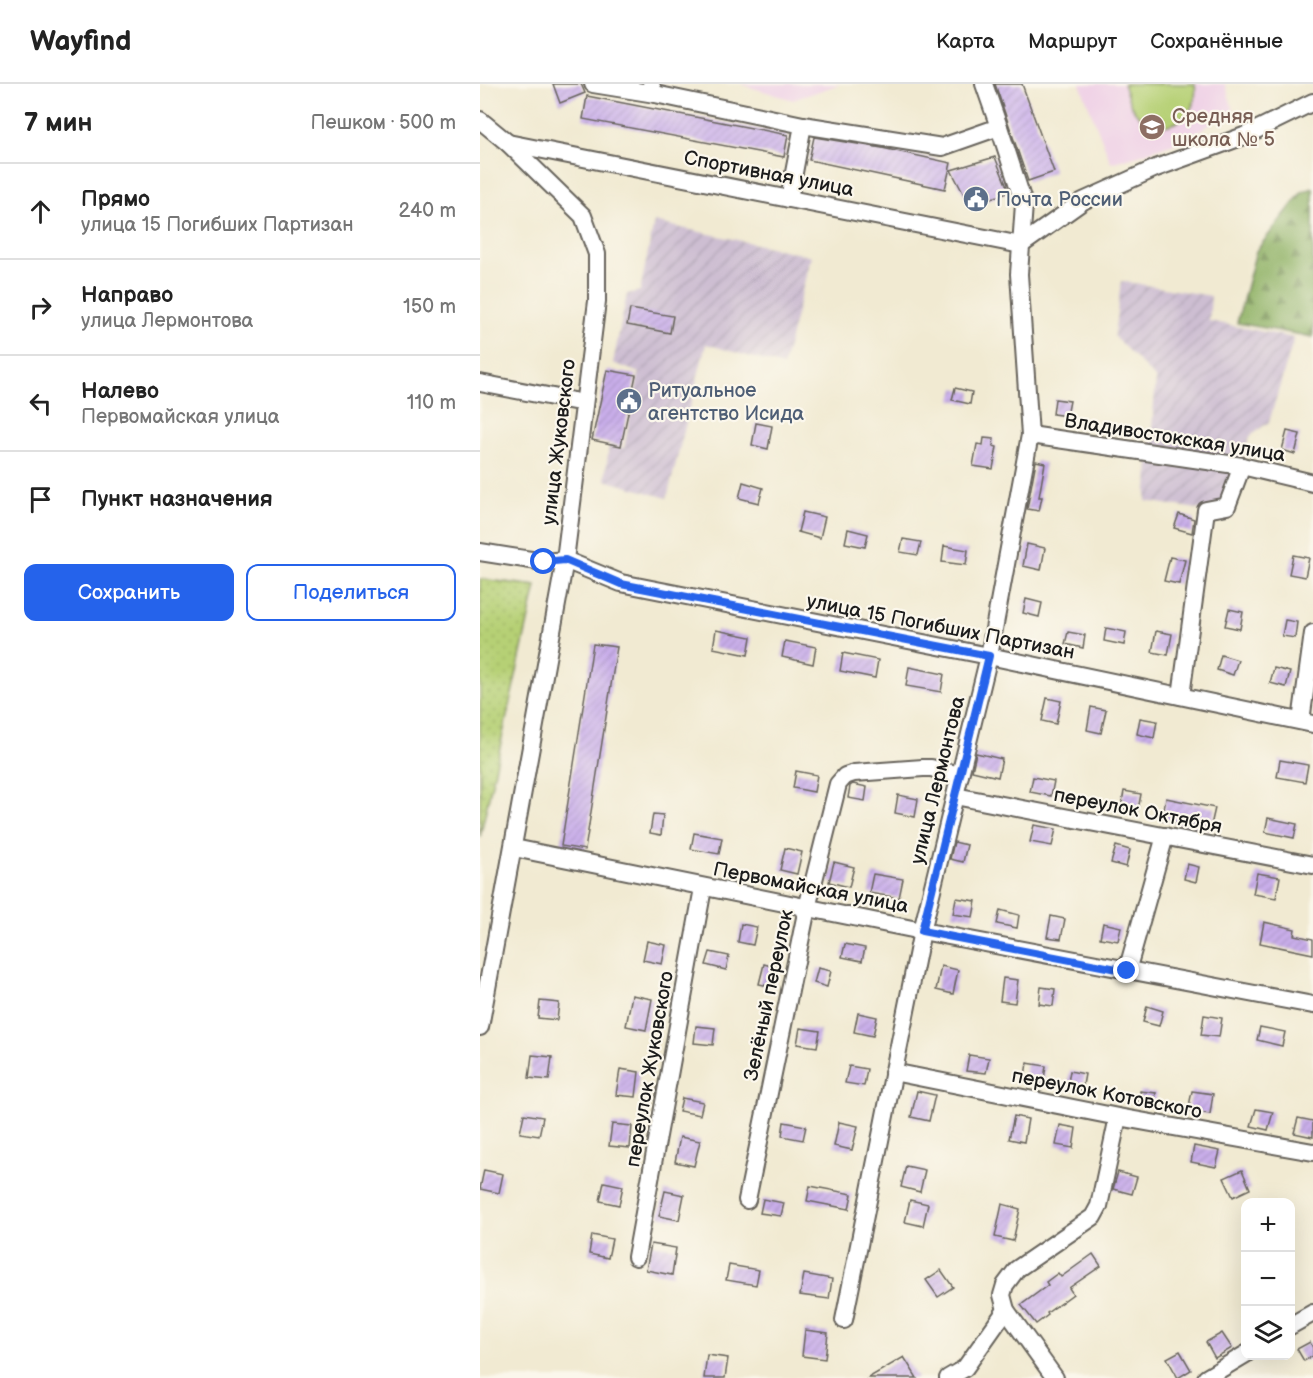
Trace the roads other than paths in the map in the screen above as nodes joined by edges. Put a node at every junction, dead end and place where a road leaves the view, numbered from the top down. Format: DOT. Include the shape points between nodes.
graph roads {
  1 [pos="593,84"];
  2 [pos="984,84"];
  3 [pos="653,89"];
  4 [pos="1313,102"];
  5 [pos="480,120"];
  6 [pos="803,125"];
  7 [pos="999,127"];
  8 [pos="508,143"];
  9 [pos="789,199"];
  10 [pos="1021,245"];
  11 [pos="480,383"];
  12 [pos="584,403"];
  13 [pos="1030,435"];
  14 [pos="1242,466"];
  15 [pos="1313,483"];
  16 [pos="480,552"];
  17 [pos="565,560"];
  18 [pos="1313,633"];
  19 [pos="989,656"];
  20 [pos="1181,696"];
  21 [pos="1307,723"];
  22 [pos="960,775"];
  23 [pos="955,796"];
  24 [pos="1165,836"];
  25 [pos="514,848"];
  26 [pos="1313,865"];
  27 [pos="703,888"];
  28 [pos="807,908"];
  29 [pos="922,931"];
  30 [pos="1127,971"];
  31 [pos="1313,1005"];
  32 [pos="480,1026"];
  33 [pos="893,1072"];
  34 [pos="1118,1117"];
  35 [pos="1313,1152"];
  36 [pos="747,1200"];
  37 [pos="636,1257"];
  38 [pos="1006,1310"];
  39 [pos="1313,1313"];
  40 [pos="844,1320"];
  41 [pos="1295,1323"];
  42 [pos="1241,1356"];
  43 [pos="948,1378"];
  44 [pos="1055,1378"];
  45 [pos="1206,1378"];
  1 -- 3 [label="street"];
  2 -- 7 [label="street, улица Лермонтова"];
  3 -- 6 [label="street"];
  4 -- 10 [label="street" via="1245,136 1156,168 1083,201"];
  5 -- 8 [label="street, улица Жуковского"];
  6 -- 7 [label="street" via="942,147"];
  6 -- 9 [label="street"];
  7 -- 10 [label="street, улица Лермонтова" via="1024,204"];
  8 -- 9 [label="street, Спортивная улица"];
  8 -- 12 [label="street, улица Жуковского" via="583,216 597,254 597,302"];
  9 -- 10 [label="street, Спортивная улица"];
  10 -- 13 [label="street, улица Лермонтова" via="1019,274"];
  11 -- 12 [label="street"];
  12 -- 17 [label="street, улица Жуковского"];
  13 -- 14 [label="street, Владивостокская улица"];
  13 -- 19 [label="street, улица Лермонтова"];
  14 -- 15 [label="street, Владивостокская улица"];
  14 -- 20 [label="street" via="1227,506 1206,510"];
  16 -- 17 [label="street" via="544,562"];
  17 -- 19 [label="street, улица 15 Погибших Партизан" via="621,584"];
  17 -- 25 [label="street, улица Жуковского"];
  18 -- 21 [label="street"];
  19 -- 20 [label="street, улица 15 Погибших Партизан"];
  19 -- 22 [label="street, улица Лермонтова"];
  20 -- 21 [label="street, улица 15 Погибших Партизан"];
  22 -- 23 [label="street, улица Лермонтова"];
  22 -- 28 [label="street, Зелёный переулок" via="923,768 845,776 838,784"];
  23 -- 24 [label="street, переулок Октября"];
  23 -- 29 [label="street, улица Лермонтова"];
  24 -- 26 [label="street, переулок Октября"];
  24 -- 30 [label="street"];
  25 -- 27 [label="street, Первомайская улица"];
  25 -- 32 [label="street, улица Жуковского"];
  27 -- 28 [label="street, Первомайская улица"];
  27 -- 37 [label="street, переулок Жуковского"];
  28 -- 29 [label="street, Первомайская улица"];
  28 -- 36 [label="street, Зелёный переулок"];
  29 -- 30 [label="street, Первомайская улица"];
  29 -- 33 [label="street, улица Лермонтова"];
  30 -- 31 [label="street, Первомайская улица"];
  33 -- 34 [label="street, переулок Котовского"];
  33 -- 40 [label="street, улица Лермонтова"];
  34 -- 35 [label="street, переулок Котовского"];
  34 -- 38 [label="street" via="1099,1206 1093,1217 1017,1269 1002,1295"];
  38 -- 43 [label="street" via="965,1368"];
  38 -- 44 [label="street"];
  39 -- 41 [label="street"];
  42 -- 45 [label="street"];
}
